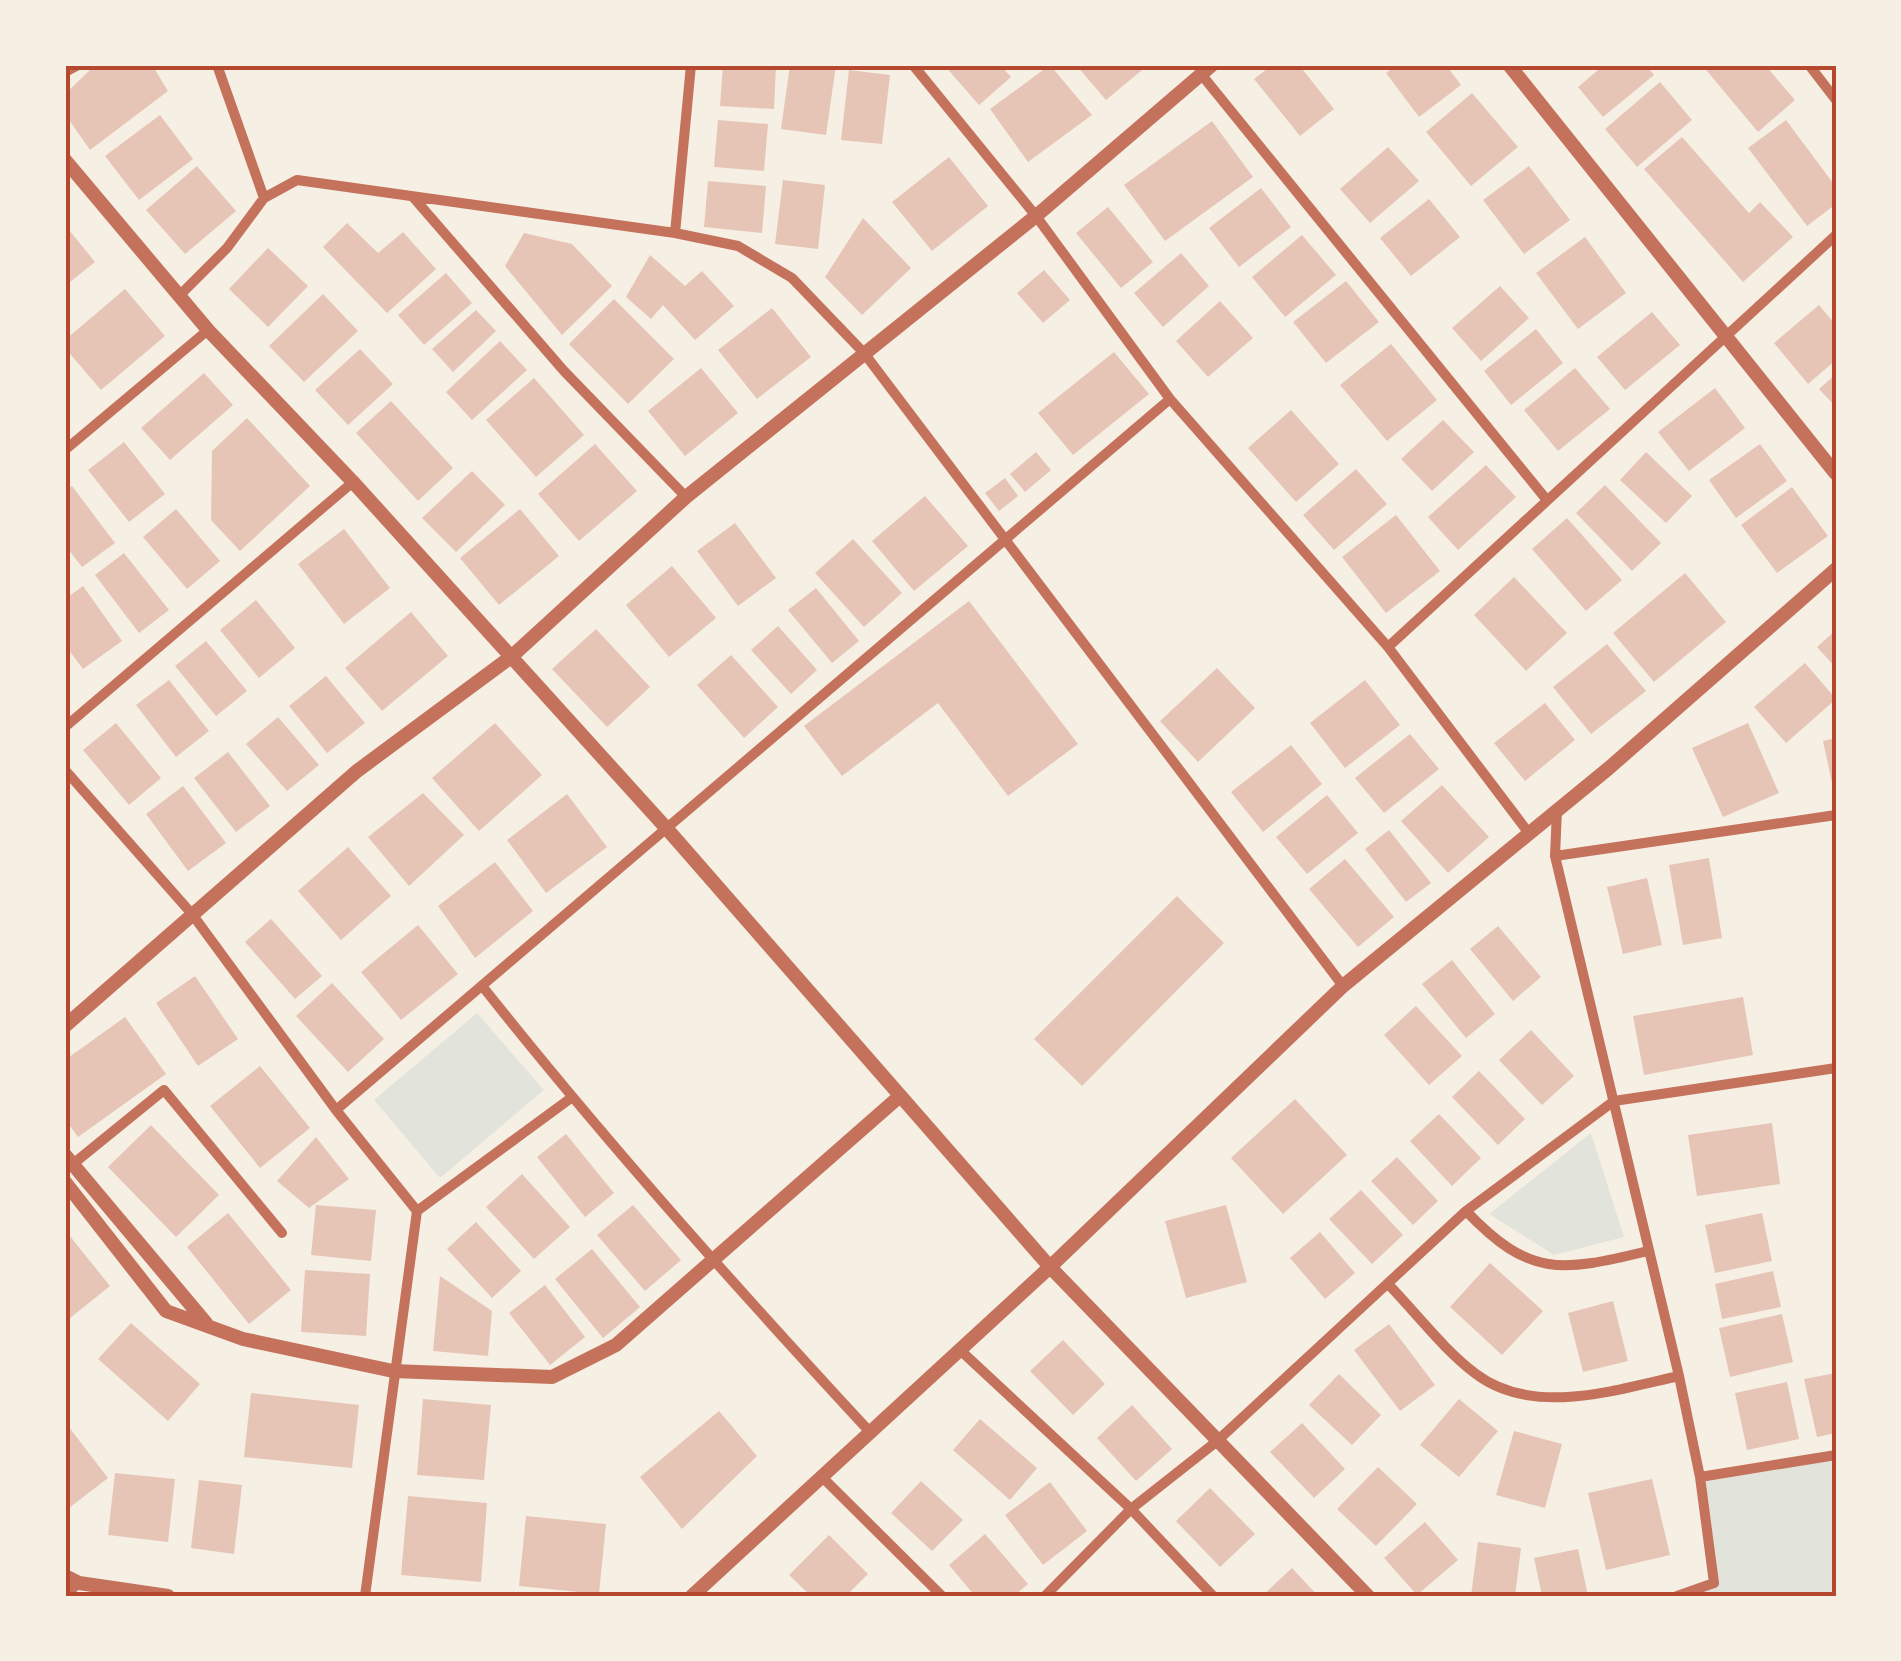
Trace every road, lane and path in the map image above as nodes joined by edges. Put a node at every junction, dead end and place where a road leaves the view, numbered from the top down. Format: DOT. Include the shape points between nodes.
graph roads {
  1 [pos="78,65"];
  2 [pos="217,65"];
  3 [pos="691,65"];
  4 [pos="913,65"];
  5 [pos="1508,65"];
  6 [pos="1809,65"];
  7 [pos="1207,69"];
  8 [pos="65,72"];
  9 [pos="1836,100"];
  10 [pos="68,169"];
  11 [pos="412,196"];
  12 [pos="264,198"];
  13 [pos="1036,216"];
  14 [pos="675,233"];
  15 [pos="1836,235"];
  16 [pos="179,296"];
  17 [pos="208,330"];
  18 [pos="1724,337"];
  19 [pos="864,354"];
  20 [pos="1170,400"];
  21 [pos="65,450"];
  22 [pos="1836,474"];
  23 [pos="353,482"];
  24 [pos="686,497"];
  25 [pos="1546,499"];
  26 [pos="1004,544"];
  27 [pos="1836,569"];
  28 [pos="1388,647"];
  29 [pos="510,657"];
  30 [pos="65,727"];
  31 [pos="65,770"];
  32 [pos="1557,810"];
  33 [pos="1836,816"];
  34 [pos="668,830"];
  35 [pos="1528,832"];
  36 [pos="1555,856"];
  37 [pos="192,914"];
  38 [pos="482,986"];
  39 [pos="1343,986"];
  40 [pos="65,1026"];
  41 [pos="1836,1068"];
  42 [pos="900,1096"];
  43 [pos="571,1098"];
  44 [pos="1614,1101"];
  45 [pos="336,1110"];
  46 [pos="69,1160"];
  47 [pos="65,1182"];
  48 [pos="417,1211"];
  49 [pos="1466,1211"];
  50 [pos="282,1233"];
  51 [pos="1648,1251"];
  52 [pos="710,1258"];
  53 [pos="1050,1267"];
  54 [pos="1389,1285"];
  55 [pos="210,1328"];
  56 [pos="960,1350"];
  57 [pos="392,1371"];
  58 [pos="1679,1376"];
  59 [pos="869,1431"];
  60 [pos="1216,1442"];
  61 [pos="1836,1455"];
  62 [pos="1700,1477"];
  63 [pos="823,1478"];
  64 [pos="1131,1509"];
  65 [pos="72,1580"];
  66 [pos="65,1595"];
  67 [pos="168,1596"];
  68 [pos="365,1596"];
  69 [pos="692,1596"];
  70 [pos="942,1596"];
  71 [pos="1045,1596"];
  72 [pos="1213,1596"];
  73 [pos="1368,1596"];
  74 [pos="1677,1596"];
  1 -- 8 [label="street"];
  2 -- 12 [label="street"];
  3 -- 14 [label="street"];
  4 -- 13 [label="street"];
  5 -- 18 [label="street"];
  6 -- 9 [label="street"];
  7 -- 13 [label="street"];
  7 -- 25 [label="street"];
  10 -- 16 [label="street"];
  11 -- 12 [label="street" via="297,180"];
  11 -- 14 [label="street"];
  11 -- 24 [label="street" via="564,371"];
  12 -- 16 [label="street"];
  13 -- 19 [label="street"];
  13 -- 20 [label="street"];
  14 -- 19 [label="street" via="738,246 792,278"];
  15 -- 18 [label="street"];
  16 -- 17 [label="street"];
  17 -- 21 [label="street"];
  17 -- 23 [label="street"];
  18 -- 22 [label="street"];
  18 -- 25 [label="street"];
  19 -- 24 [label="street"];
  19 -- 26 [label="street"];
  20 -- 26 [label="street"];
  20 -- 28 [label="street"];
  23 -- 29 [label="street"];
  23 -- 30 [label="street"];
  24 -- 29 [label="street"];
  25 -- 28 [label="street"];
  26 -- 34 [label="street"];
  26 -- 39 [label="street"];
  27 -- 32 [label="street"];
  28 -- 35 [label="street"];
  29 -- 34 [label="street"];
  29 -- 37 [label="street" via="357,771"];
  31 -- 37 [label="street"];
  32 -- 35 [label="street"];
  32 -- 36 [label="street"];
  33 -- 36 [label="street"];
  34 -- 38 [label="street"];
  34 -- 42 [label="street"];
  35 -- 39 [label="street"];
  36 -- 44 [label="street"];
  37 -- 40 [label="street"];
  37 -- 45 [label="street"];
  38 -- 43 [label="street"];
  38 -- 45 [label="street"];
  39 -- 53 [label="street"];
  41 -- 44 [label="street"];
  42 -- 52 [label="street"];
  42 -- 53 [label="street"];
  43 -- 48 [label="street"];
  43 -- 52 [label="street"];
  44 -- 49 [label="street"];
  44 -- 51 [label="street"];
  45 -- 48 [label="street"];
  46 -- 50 [label="street" via="164,1090"];
  46 -- 55 [label="street"];
  47 -- 55 [label="street" via="166,1311"];
  48 -- 57 [label="street"];
  49 -- 51 [label="street" via="1499,1246 1529,1262 1571,1266"];
  49 -- 54 [label="street"];
  51 -- 58 [label="street"];
  52 -- 57 [label="street" via="616,1346 552,1377"];
  52 -- 59 [label="street"];
  53 -- 56 [label="street"];
  53 -- 60 [label="street"];
  54 -- 58 [label="street" via="1477,1375 1523,1396 1618,1390"];
  54 -- 60 [label="street"];
  55 -- 57 [label="street"];
  56 -- 59 [label="street"];
  56 -- 64 [label="street"];
  57 -- 68 [label="street"];
  58 -- 62 [label="street"];
  59 -- 63 [label="street"];
  60 -- 64 [label="street"];
  60 -- 73 [label="street"];
  61 -- 62 [label="street"];
  62 -- 74 [label="street" via="1714,1584"];
  63 -- 69 [label="street"];
  63 -- 70 [label="street"];
  64 -- 71 [label="street"];
  64 -- 72 [label="street"];
  65 -- 66 [label="street"];
  65 -- 67 [label="street"];
}
